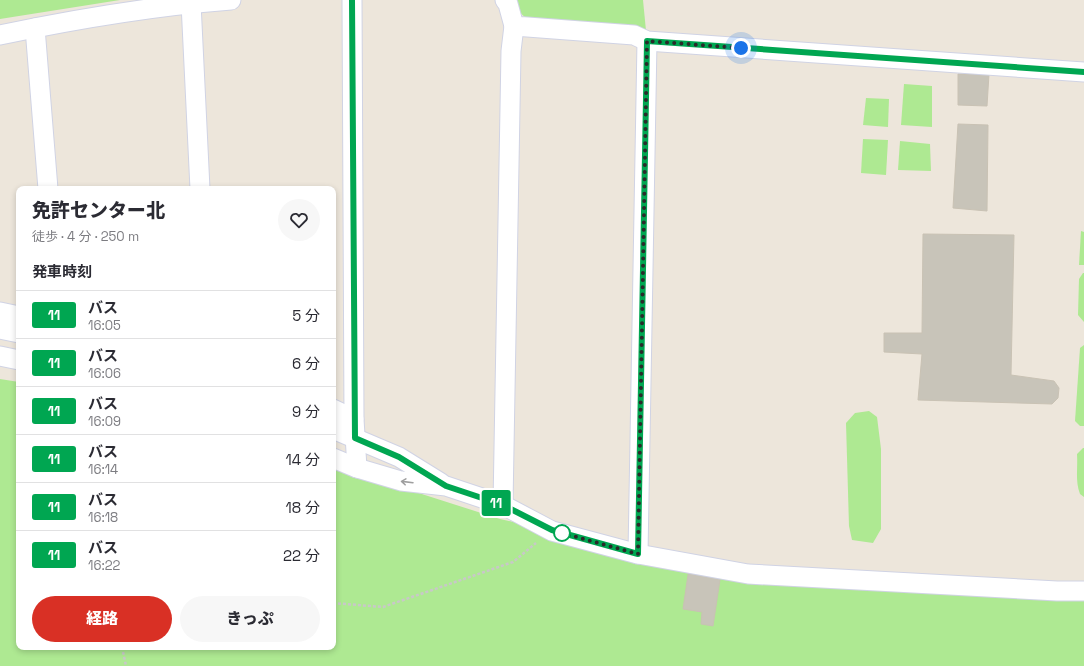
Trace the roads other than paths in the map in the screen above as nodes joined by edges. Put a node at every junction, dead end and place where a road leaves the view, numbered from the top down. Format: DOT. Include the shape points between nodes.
graph roads {
  1 [pos="232,0"];
  2 [pos="352,0"];
  3 [pos="505,0"];
  4 [pos="191,3"];
  5 [pos="514,26"];
  6 [pos="36,28"];
  7 [pos="0,35"];
  8 [pos="647,41"];
  9 [pos="1084,72"];
  10 [pos="48,186"];
  11 [pos="200,186"];
  12 [pos="0,312"];
  13 [pos="16,315"];
  14 [pos="0,329"];
  15 [pos="16,332"];
  16 [pos="0,356"];
  17 [pos="16,359"];
  18 [pos="336,411"];
  19 [pos="354,419"];
  20 [pos="336,430"];
  21 [pos="355,438"];
  22 [pos="336,459"];
  23 [pos="357,468"];
  24 [pos="446,486"];
  25 [pos="503,505"];
  26 [pos="638,554"];
  27 [pos="1084,591"];
  1 -- 4 [label="street"];
  2 -- 19 [label="street"];
  3 -- 5 [label="street"];
  4 -- 6 [label="street"];
  4 -- 11 [label="street"];
  5 -- 8 [label="street" via="634,36"];
  5 -- 25 [label="street" via="511,51"];
  6 -- 7 [label="street"];
  6 -- 10 [label="street"];
  8 -- 9 [label="street"];
  8 -- 26 [label="street"];
  12 -- 13 [label="street"];
  14 -- 15 [label="street"];
  16 -- 17 [label="street"];
  18 -- 19 [label="street"];
  19 -- 21 [label="street"];
  20 -- 21 [label="street"];
  21 -- 23 [label="street"];
  21 -- 24 [label="street" via="399,457"];
  22 -- 23 [label="street"];
  24 -- 23 [label="street, one-way" via="401,481"];
  24 -- 25 [label="street"];
  25 -- 26 [label="street" via="552,530"];
  26 -- 27 [label="street" via="748,574"];
}
